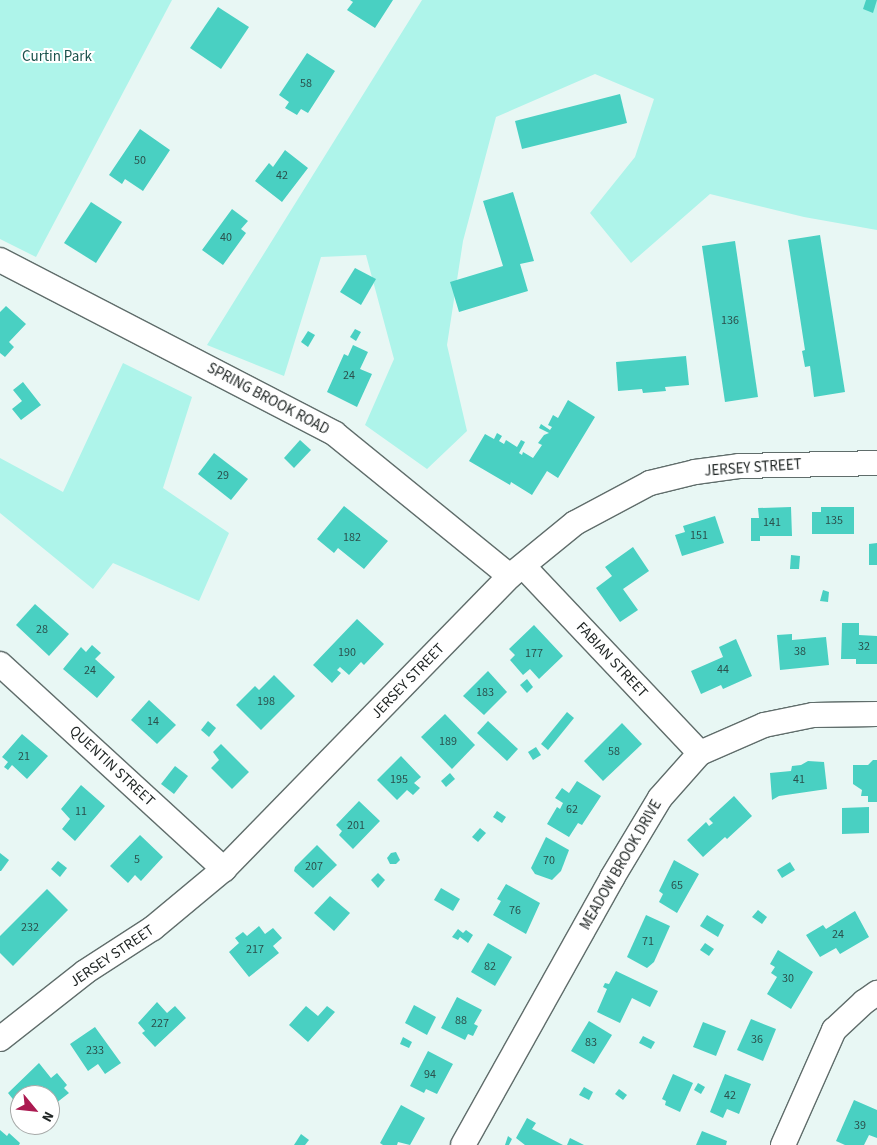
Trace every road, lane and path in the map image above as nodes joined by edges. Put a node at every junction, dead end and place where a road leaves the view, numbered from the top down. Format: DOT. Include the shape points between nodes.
graph roads {
  1 [pos="0,260"];
  2 [pos="877,463"];
  3 [pos="517,572"];
  4 [pos="0,664"];
  5 [pos="877,714"];
  6 [pos="700,753"];
  7 [pos="224,869"];
  8 [pos="877,993"];
  9 [pos="0,1039"];
  10 [pos="463,1145"];
  11 [pos="783,1145"];
  1 -- 3 [label="street, SPRING BROOK ROAD" via="335,434"];
  2 -- 3 [label="street, JERSEY STREET" via="740,466 650,483 575,523"];
  3 -- 6 [label="street, FABIAN STREET"];
  3 -- 7 [label="street, JERSEY STREET"];
  4 -- 7 [label="street, QUENTIN STREET"];
  5 -- 6 [label="street, MEADOW BROOK DRIVE" via="813,716 764,725"];
  6 -- 10 [label="street, MEADOW BROOK DRIVE" via="660,798"];
  7 -- 9 [label="street, JERSEY STREET" via="154,928 86,972"];
  8 -- 11 [label="street" via="834,1030"];
}
